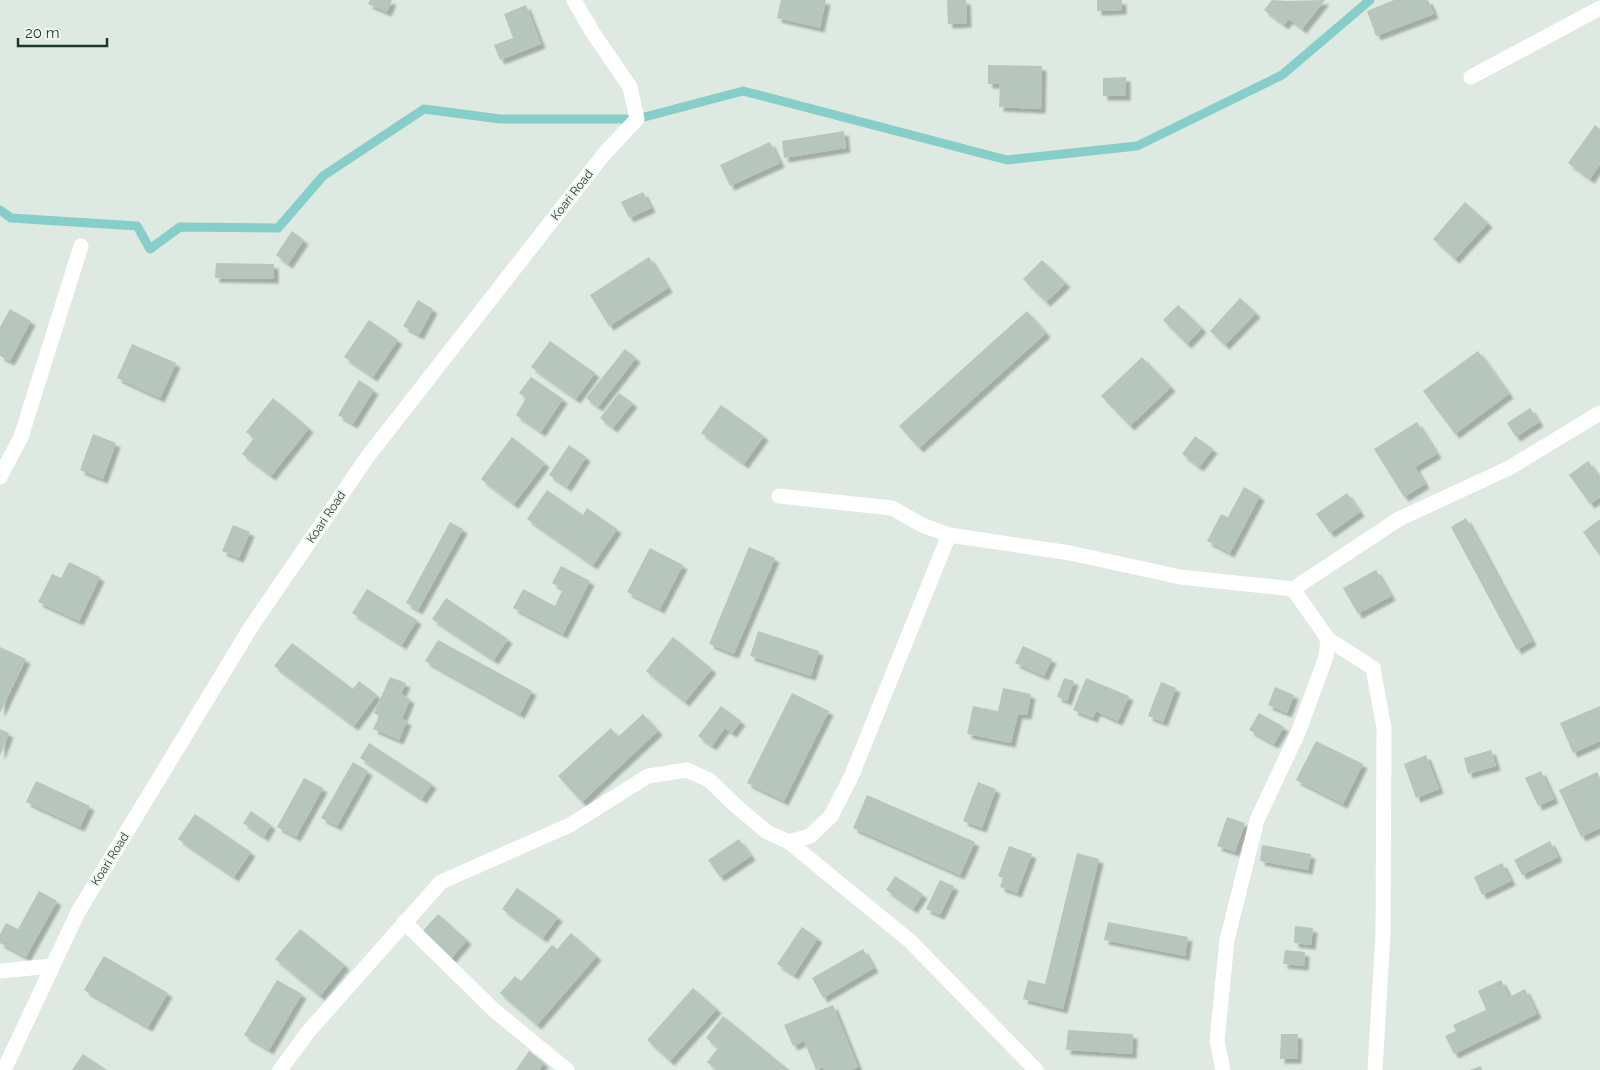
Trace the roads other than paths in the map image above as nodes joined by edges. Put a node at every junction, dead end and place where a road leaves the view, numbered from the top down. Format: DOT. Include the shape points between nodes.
graph roads {
  1 [pos="574,0"];
  2 [pos="1600,8"];
  3 [pos="1471,77"];
  4 [pos="81,246"];
  5 [pos="1600,413"];
  6 [pos="0,477"];
  7 [pos="779,496"];
  8 [pos="950,534"];
  9 [pos="1293,589"];
  10 [pos="1328,638"];
  11 [pos="789,842"];
  12 [pos="404,922"];
  13 [pos="52,966"];
  14 [pos="0,971"];
  15 [pos="4,1070"];
  16 [pos="280,1070"];
  17 [pos="566,1070"];
  18 [pos="1036,1070"];
  19 [pos="1224,1070"];
  20 [pos="1376,1070"];
  1 -- 13 [label="street, Koari Road" via="630,87 637,119 604,154 368,456 251,627 78,912"];
  2 -- 3 [label="street"];
  4 -- 6 [label="street" via="21,437"];
  5 -- 9 [label="street" via="1509,468 1399,519"];
  7 -- 8 [label="street" via="892,508 922,525"];
  8 -- 9 [label="street" via="1070,553 1180,577"];
  8 -- 11 [label="street" via="851,777 831,816 810,836"];
  9 -- 10 [label="street"];
  10 -- 19 [label="street" via="1326,657 1298,733 1257,820 1227,940 1217,1041"];
  10 -- 20 [label="street" via="1373,668 1384,728 1383,934"];
  11 -- 12 [label="street" via="767,832 709,780 687,770 648,776 570,826 441,882"];
  11 -- 18 [label="street" via="910,941"];
  12 -- 16 [label="street" via="308,1032"];
  12 -- 17 [label="street" via="495,1011"];
  13 -- 14 [label="street"];
  13 -- 15 [label="street, Koari Road"];
}
